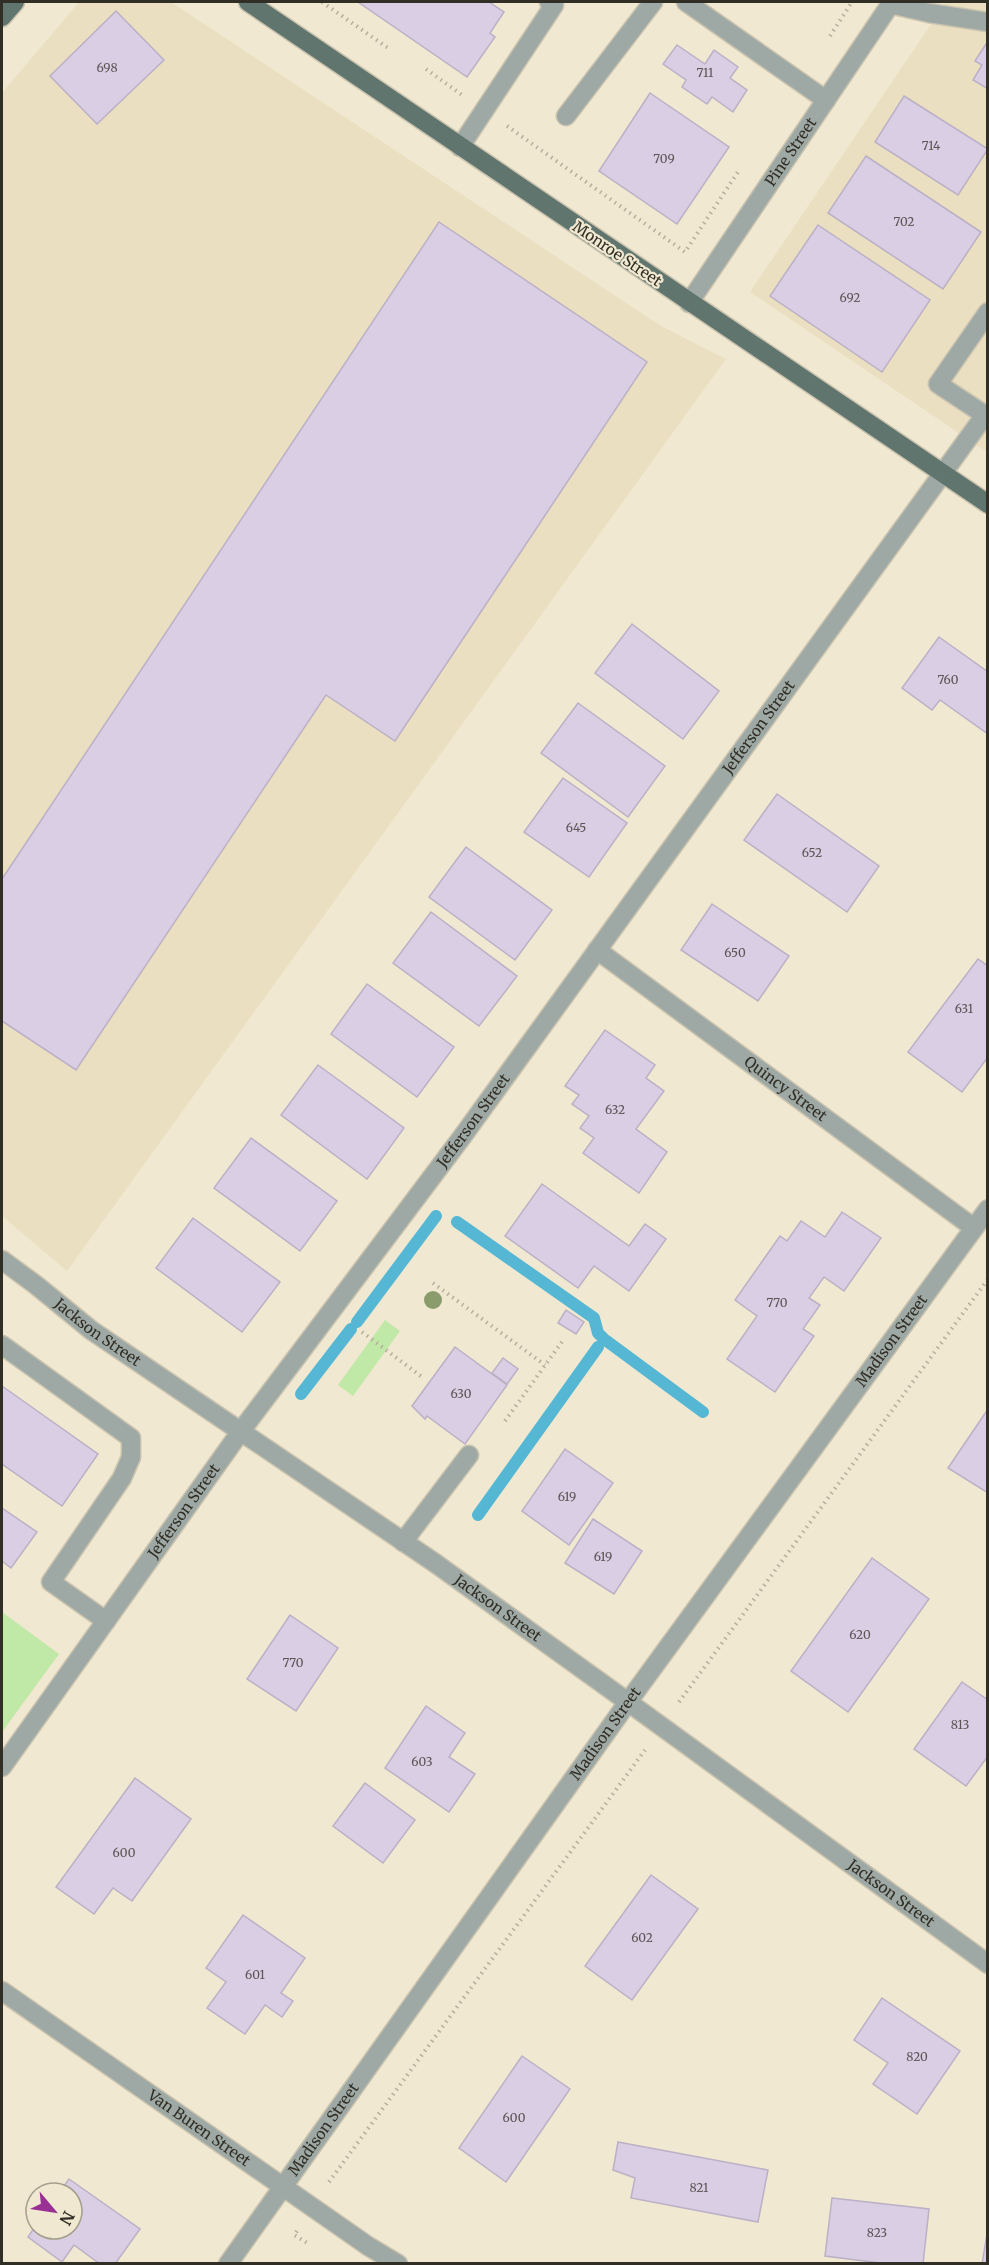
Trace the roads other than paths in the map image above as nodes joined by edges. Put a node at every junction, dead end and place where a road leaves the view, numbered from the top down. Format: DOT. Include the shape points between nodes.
graph roads {
  1 [pos="15,2"];
  2 [pos="248,2"];
  3 [pos="653,2"];
  4 [pos="686,2"];
  5 [pos="553,3"];
  6 [pos="891,3"];
  7 [pos="2,17"];
  8 [pos="987,22"];
  9 [pos="826,100"];
  10 [pos="566,116"];
  11 [pos="460,147"];
  12 [pos="689,303"];
  13 [pos="987,312"];
  14 [pos="986,416"];
  15 [pos="943,473"];
  16 [pos="987,504"];
  17 [pos="597,950"];
  18 [pos="987,1209"];
  19 [pos="974,1228"];
  20 [pos="2,1260"];
  21 [pos="2,1344"];
  22 [pos="241,1431"];
  23 [pos="469,1455"];
  24 [pos="403,1542"];
  25 [pos="106,1621"];
  26 [pos="628,1701"];
  27 [pos="2,1767"];
  28 [pos="987,1964"];
  29 [pos="2,1991"];
  30 [pos="283,2187"];
  31 [pos="228,2264"];
  32 [pos="398,2264"];
  1 -- 7 [label="main road"];
  2 -- 11 [label="main road, Monroe Street"];
  3 -- 10 [label="street"];
  4 -- 9 [label="street"];
  5 -- 11 [label="street"];
  6 -- 8 [label="street"];
  6 -- 9 [label="street, Pine Street"];
  9 -- 12 [label="street, Pine Street"];
  11 -- 12 [label="main road, Monroe Street"];
  12 -- 15 [label="main road, Monroe Street"];
  13 -- 14 [label="street" via="938,384"];
  14 -- 15 [label="street, Jefferson Street"];
  15 -- 16 [label="main road, Monroe Street"];
  15 -- 17 [label="street, Jefferson Street"];
  17 -- 19 [label="street, Quincy Street"];
  17 -- 22 [label="street, Jefferson Street"];
  18 -- 19 [label="street, Madison Street"];
  19 -- 26 [label="street, Madison Street"];
  20 -- 22 [label="street, Jackson Street" via="91,1330"];
  21 -- 25 [label="street" via="131,1438 131,1456 122,1478 51,1582"];
  22 -- 24 [label="street, Jackson Street"];
  22 -- 25 [label="street, Jefferson Street"];
  23 -- 24 [label="street"];
  24 -- 26 [label="street, Jackson Street"];
  25 -- 27 [label="street, Jefferson Street"];
  26 -- 28 [label="street, Jackson Street"];
  26 -- 30 [label="street, Madison Street"];
  29 -- 30 [label="street, Van Buren Street"];
  30 -- 31 [label="street, Madison Street"];
  30 -- 32 [label="street, Van Buren Street"];
}
